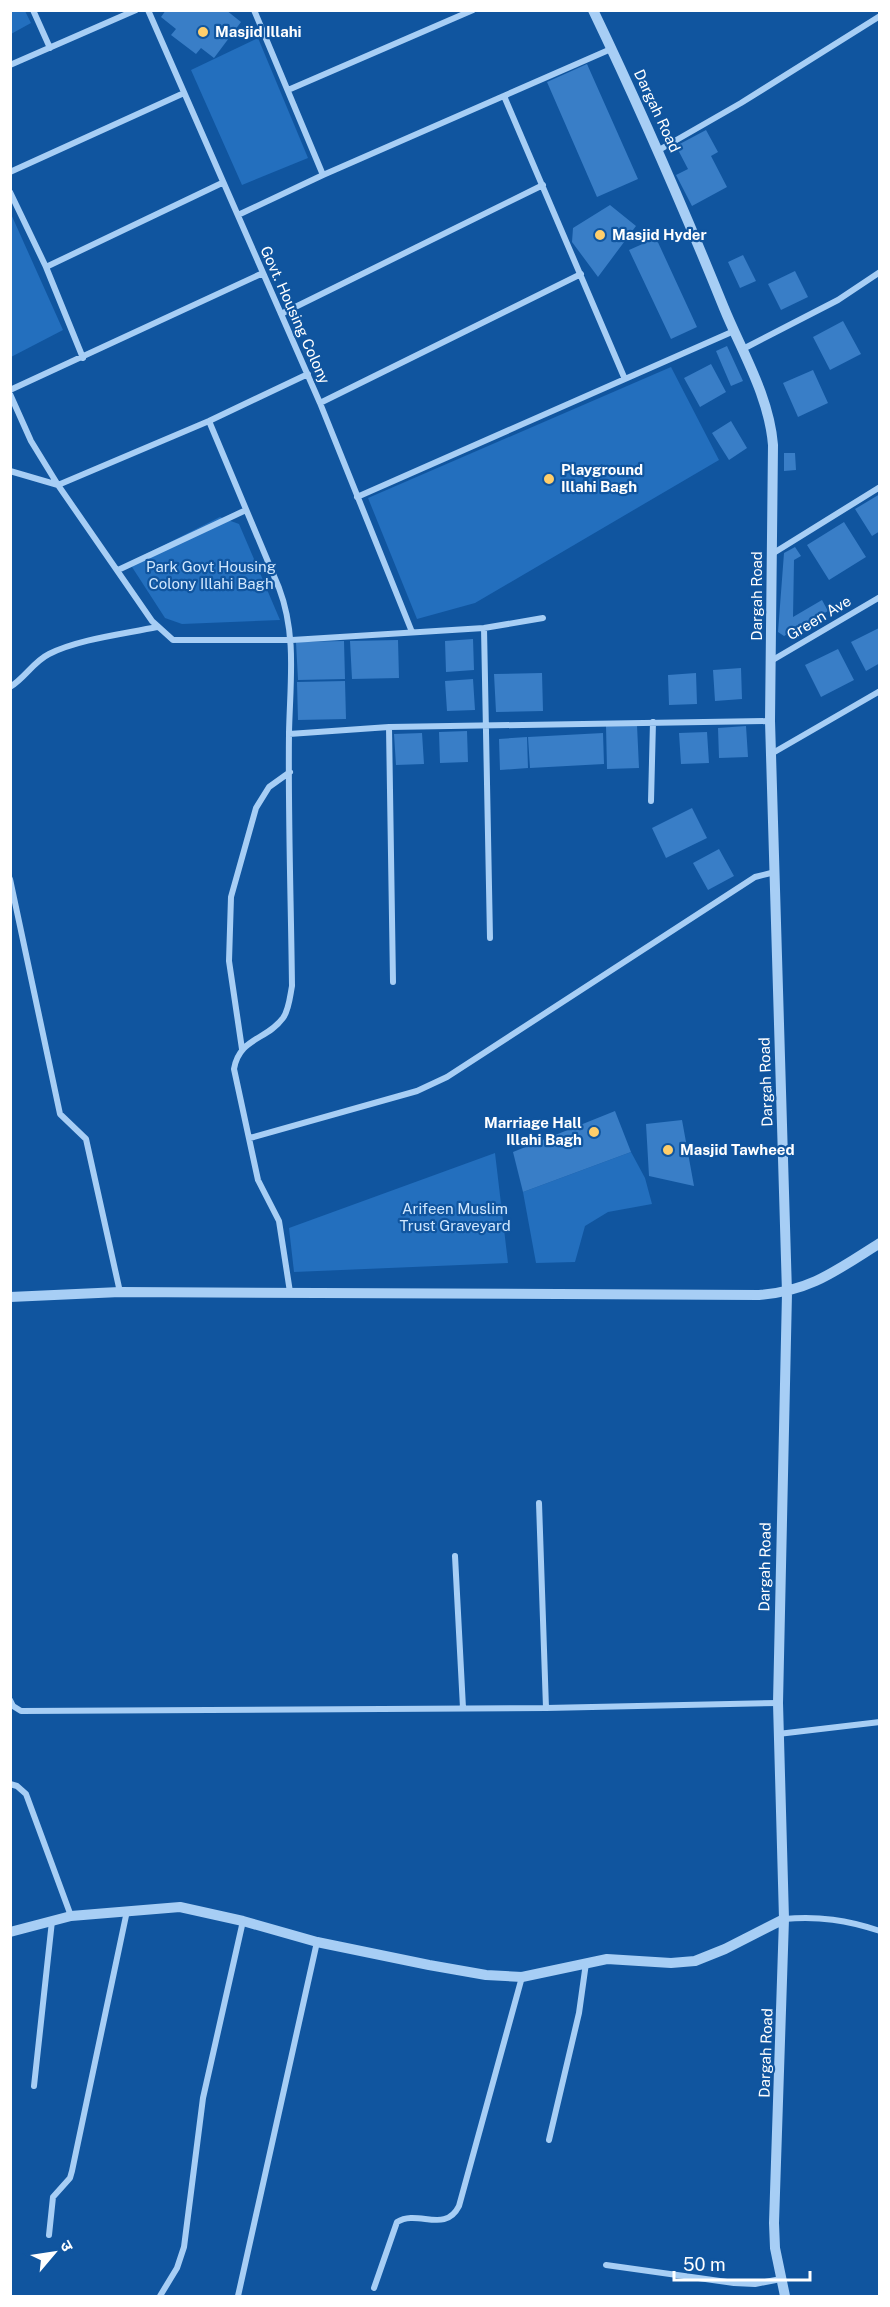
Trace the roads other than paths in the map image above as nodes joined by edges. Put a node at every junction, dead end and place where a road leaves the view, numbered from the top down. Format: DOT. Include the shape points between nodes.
graph roads {
  1 [pos="33,10"];
  2 [pos="136,10"];
  3 [pos="148,10"];
  4 [pos="254,10"];
  5 [pos="473,10"];
  6 [pos="593,10"];
  7 [pos="879,16"];
  8 [pos="50,48"];
  9 [pos="611,49"];
  10 [pos="10,65"];
  11 [pos="288,90"];
  12 [pos="184,93"];
  13 [pos="504,96"];
  14 [pos="659,150"];
  15 [pos="10,172"];
  16 [pos="323,175"];
  17 [pos="222,183"];
  18 [pos="543,185"];
  19 [pos="10,192"];
  20 [pos="238,215"];
  21 [pos="46,267"];
  22 [pos="879,272"];
  23 [pos="263,273"];
  24 [pos="581,274"];
  25 [pos="281,314"];
  26 [pos="734,331"];
  27 [pos="743,349"];
  28 [pos="83,358"];
  29 [pos="308,374"];
  30 [pos="624,377"];
  31 [pos="10,392"];
  32 [pos="320,403"];
  33 [pos="209,421"];
  34 [pos="10,471"];
  35 [pos="58,485"];
  36 [pos="879,487"];
  37 [pos="357,497"];
  38 [pos="246,510"];
  39 [pos="772,554"];
  40 [pos="118,570"];
  41 [pos="879,597"];
  42 [pos="543,618"];
  43 [pos="157,627"];
  44 [pos="484,628"];
  45 [pos="412,632"];
  46 [pos="292,640"];
  47 [pos="771,661"];
  48 [pos="10,687"];
  49 [pos="879,691"];
  50 [pos="770,721"];
  51 [pos="652,722"];
  52 [pos="486,726"];
  53 [pos="389,727"];
  54 [pos="289,734"];
  55 [pos="771,754"];
  56 [pos="290,772"];
  57 [pos="651,801"];
  58 [pos="775,872"];
  59 [pos="10,879"];
  60 [pos="490,938"];
  61 [pos="393,982"];
  62 [pos="242,1049"];
  63 [pos="250,1138"];
  64 [pos="879,1243"];
  65 [pos="120,1292"];
  66 [pos="290,1292"];
  67 [pos="787,1293"];
  68 [pos="10,1297"];
  69 [pos="539,1503"];
  70 [pos="454,1556"];
  71 [pos="10,1700"];
  72 [pos="778,1703"];
  73 [pos="463,1708"];
  74 [pos="546,1708"];
  75 [pos="879,1722"];
  76 [pos="778,1734"];
  77 [pos="10,1784"];
  78 [pos="127,1911"];
  79 [pos="71,1916"];
  80 [pos="784,1919"];
  81 [pos="52,1921"];
  82 [pos="243,1921"];
  83 [pos="879,1931"];
  84 [pos="10,1932"];
  85 [pos="317,1942"];
  86 [pos="586,1962"];
  87 [pos="522,1977"];
  88 [pos="34,2086"];
  89 [pos="549,2140"];
  90 [pos="49,2235"];
  91 [pos="606,2265"];
  92 [pos="781,2279"];
  93 [pos="374,2288"];
  94 [pos="160,2296"];
  95 [pos="238,2296"];
  96 [pos="785,2296"];
  1 -- 8 [label="street"];
  2 -- 8 [label="street"];
  3 -- 12 [label="street, Govt. Housing Colony"];
  4 -- 11 [label="street"];
  5 -- 11 [label="street"];
  6 -- 9 [label="street, Dargah Road"];
  7 -- 14 [label="street"];
  8 -- 10 [label="street"];
  9 -- 13 [label="street"];
  9 -- 14 [label="street, Dargah Road"];
  11 -- 16 [label="street"];
  12 -- 15 [label="street"];
  12 -- 17 [label="street, Govt. Housing Colony"];
  13 -- 16 [label="street"];
  13 -- 18 [label="street"];
  14 -- 26 [label="street, Dargah Road"];
  16 -- 20 [label="street"];
  17 -- 20 [label="street, Govt. Housing Colony"];
  17 -- 21 [label="street"];
  18 -- 24 [label="street"];
  18 -- 25 [label="street"];
  19 -- 21 [label="street"];
  20 -- 23 [label="street, Govt. Housing Colony"];
  21 -- 28 [label="street"];
  22 -- 27 [label="street" via="838,300"];
  23 -- 25 [label="street, Govt. Housing Colony"];
  23 -- 28 [label="street"];
  24 -- 30 [label="street"];
  24 -- 32 [label="street"];
  25 -- 29 [label="street, Govt. Housing Colony"];
  26 -- 27 [label="street, Dargah Road"];
  26 -- 30 [label="street"];
  27 -- 39 [label="street, Dargah Road" via="771,425"];
  28 -- 31 [label="street"];
  29 -- 32 [label="street, Govt. Housing Colony"];
  29 -- 33 [label="street"];
  30 -- 37 [label="street"];
  31 -- 35 [label="street"];
  32 -- 37 [label="street, Govt. Housing Colony"];
  33 -- 35 [label="street"];
  33 -- 38 [label="street"];
  34 -- 35 [label="street"];
  35 -- 40 [label="street"];
  36 -- 39 [label="street"];
  37 -- 45 [label="street, Govt. Housing Colony"];
  38 -- 40 [label="street"];
  38 -- 46 [label="street" via="286,605"];
  39 -- 47 [label="street, Dargah Road"];
  40 -- 43 [label="street"];
  41 -- 47 [label="street, Green Ave"];
  42 -- 44 [label="street"];
  43 -- 46 [label="street" via="173,640 187,642"];
  43 -- 48 [label="street" via="49,654"];
  44 -- 45 [label="street"];
  44 -- 52 [label="street"];
  45 -- 46 [label="street"];
  46 -- 54 [label="street"];
  47 -- 50 [label="street, Dargah Road"];
  49 -- 55 [label="street"];
  50 -- 51 [label="street"];
  50 -- 55 [label="street, Dargah Road"];
  51 -- 52 [label="street"];
  51 -- 57 [label="street"];
  52 -- 53 [label="street"];
  52 -- 60 [label="street"];
  53 -- 54 [label="street"];
  53 -- 61 [label="street"];
  54 -- 56 [label="street"];
  55 -- 58 [label="street, Dargah Road"];
  56 -- 62 [label="street" via="269,787 256,808 231,897 229,962"];
  56 -- 62 [label="street" via="292,986 284,1017"];
  58 -- 63 [label="street" via="755,877 447,1077 417,1091"];
  58 -- 67 [label="street, Dargah Road"];
  59 -- 65 [label="street" via="60,1114 86,1139"];
  62 -- 63 [label="street" via="234,1069"];
  63 -- 66 [label="street" via="258,1180 279,1221"];
  64 -- 67 [label="street" via="812,1285"];
  65 -- 66 [label="street"];
  65 -- 68 [label="street"];
  66 -- 67 [label="street" via="759,1296"];
  67 -- 72 [label="street, Dargah Road"];
  69 -- 74 [label="street"];
  70 -- 73 [label="street"];
  71 -- 73 [label="street" via="21,1711"];
  72 -- 74 [label="street"];
  72 -- 76 [label="street, Dargah Road"];
  73 -- 74 [label="street"];
  75 -- 76 [label="street"];
  76 -- 80 [label="street, Dargah Road"];
  77 -- 79 [label="street" via="26,1794"];
  78 -- 79 [label="street"];
  78 -- 82 [label="street" via="180,1907"];
  78 -- 90 [label="street" via="72,2171 52,2197"];
  79 -- 81 [label="street"];
  80 -- 83 [label="street" via="820,1916"];
  80 -- 86 [label="street" via="695,1961"];
  80 -- 92 [label="street, Dargah Road" via="774,2223 774,2248"];
  81 -- 84 [label="street"];
  81 -- 88 [label="street"];
  82 -- 85 [label="street"];
  82 -- 94 [label="street" via="203,2098 184,2247"];
  85 -- 87 [label="street" via="486,1975"];
  85 -- 95 [label="street"];
  86 -- 87 [label="street"];
  86 -- 89 [label="street" via="581,2003"];
  87 -- 93 [label="street" via="459,2206 441,2221 410,2218 398,2222"];
  91 -- 92 [label="street" via="734,2283"];
  92 -- 96 [label="street, Dargah Road"];
}
